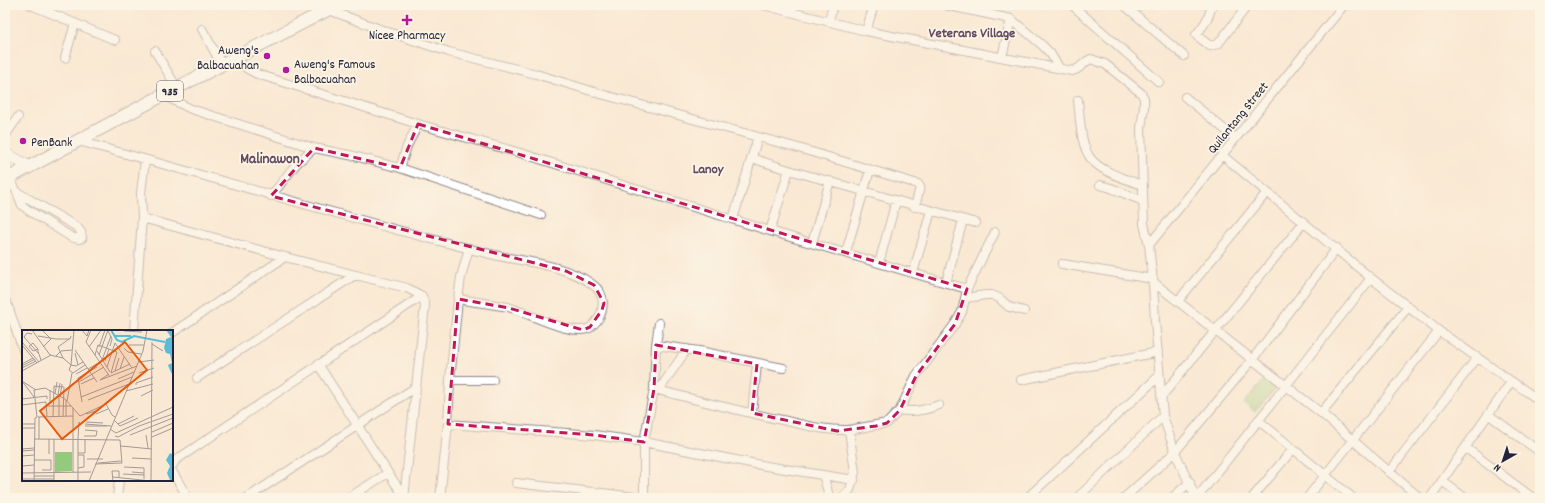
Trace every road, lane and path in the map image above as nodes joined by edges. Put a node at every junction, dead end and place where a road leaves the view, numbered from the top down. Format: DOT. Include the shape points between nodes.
graph roads {
  1 [pos="31,5"];
  2 [pos="763,5"];
  3 [pos="833,5"];
  4 [pos="874,5"];
  5 [pos="945,5"];
  6 [pos="1072,5"];
  7 [pos="1124,5"];
  8 [pos="1138,5"];
  9 [pos="1248,5"];
  10 [pos="1344,5"];
  11 [pos="1212,6"];
  12 [pos="333,7"];
  13 [pos="789,8"];
  14 [pos="1133,12"];
  15 [pos="1011,19"];
  16 [pos="828,21"];
  17 [pos="75,23"];
  18 [pos="202,29"];
  19 [pos="866,31"];
  20 [pos="115,40"];
  21 [pos="155,51"];
  22 [pos="1184,56"];
  23 [pos="1002,57"];
  24 [pos="65,58"];
  25 [pos="234,59"];
  26 [pos="222,65"];
  27 [pos="1060,69"];
  28 [pos="1159,82"];
  29 [pos="177,88"];
  30 [pos="163,95"];
  31 [pos="1185,97"];
  32 [pos="1078,100"];
  33 [pos="18,117"];
  34 [pos="418,124"];
  35 [pos="5,136"];
  36 [pos="758,137"];
  37 [pos="1235,138"];
  38 [pos="78,142"];
  39 [pos="314,148"];
  40 [pos="5,153"];
  41 [pos="1222,155"];
  42 [pos="751,158"];
  43 [pos="145,160"];
  44 [pos="30,167"];
  45 [pos="400,168"];
  46 [pos="789,170"];
  47 [pos="870,170"];
  48 [pos="7,179"];
  49 [pos="830,181"];
  50 [pos="1100,185"];
  51 [pos="1142,185"];
  52 [pos="863,190"];
  53 [pos="17,192"];
  54 [pos="1267,192"];
  55 [pos="271,196"];
  56 [pos="896,201"];
  57 [pos="1143,201"];
  58 [pos="916,207"];
  59 [pos="931,210"];
  60 [pos="541,215"];
  61 [pos="142,218"];
  62 [pos="733,219"];
  63 [pos="963,220"];
  64 [pos="1304,222"];
  65 [pos="976,223"];
  66 [pos="770,231"];
  67 [pos="995,232"];
  68 [pos="812,243"];
  69 [pos="1149,245"];
  70 [pos="468,248"];
  71 [pos="1337,248"];
  72 [pos="846,252"];
  73 [pos="285,257"];
  74 [pos="880,263"];
  75 [pos="1062,264"];
  76 [pos="913,273"];
  77 [pos="355,275"];
  78 [pos="1371,278"];
  79 [pos="1153,281"];
  80 [pos="946,283"];
  81 [pos="967,288"];
  82 [pos="422,296"];
  83 [pos="966,298"];
  84 [pos="458,299"];
  85 [pos="5,300"];
  86 [pos="1178,301"];
  87 [pos="1408,307"];
  88 [pos="1024,311"];
  89 [pos="659,323"];
  90 [pos="134,330"];
  91 [pos="1439,331"];
  92 [pos="173,332"];
  93 [pos="1216,332"];
  94 [pos="656,345"];
  95 [pos="22,347"];
  96 [pos="687,349"];
  97 [pos="1158,352"];
  98 [pos="1477,358"];
  99 [pos="1252,360"];
  100 [pos="318,364"];
  101 [pos="757,364"];
  102 [pos="783,368"];
  103 [pos="1160,376"];
  104 [pos="197,378"];
  105 [pos="450,380"];
  106 [pos="493,380"];
  107 [pos="1021,380"];
  108 [pos="1511,382"];
  109 [pos="1286,385"];
  110 [pos="416,387"];
  111 [pos="656,389"];
  112 [pos="1162,396"];
  113 [pos="1540,401"];
  114 [pos="939,405"];
  115 [pos="900,410"];
  116 [pos="752,413"];
  117 [pos="1321,413"];
  118 [pos="1489,415"];
  119 [pos="1163,416"];
  120 [pos="1258,420"];
  121 [pos="448,424"];
  122 [pos="357,425"];
  123 [pos="849,430"];
  124 [pos="1354,441"];
  125 [pos="644,442"];
  126 [pos="1466,448"];
  127 [pos="1293,449"];
  128 [pos="1176,452"];
  129 [pos="1540,452"];
  130 [pos="173,464"];
  131 [pos="1388,472"];
  132 [pos="173,473"];
  133 [pos="388,473"];
  134 [pos="823,475"];
  135 [pos="1325,475"];
  136 [pos="854,480"];
  137 [pos="119,481"];
  138 [pos="1442,481"];
  139 [pos="1190,482"];
  140 [pos="516,483"];
  141 [pos="850,490"];
  142 [pos="404,497"];
  143 [pos="117,498"];
  144 [pos="188,498"];
  145 [pos="247,498"];
  146 [pos="348,498"];
  147 [pos="440,498"];
  148 [pos="644,498"];
  149 [pos="828,498"];
  150 [pos="842,498"];
  151 [pos="852,498"];
  152 [pos="1027,498"];
  153 [pos="1077,498"];
  154 [pos="1124,498"];
  155 [pos="1172,498"];
  156 [pos="1197,498"];
  157 [pos="1252,498"];
  158 [pos="1307,498"];
  159 [pos="1353,498"];
  160 [pos="1420,498"];
  161 [pos="1430,498"];
  162 [pos="1465,498"];
  163 [pos="1533,498"];
  1 -- 17 [label="street"];
  2 -- 13 [label="street"];
  3 -- 16 [label="street"];
  4 -- 19 [label="street"];
  5 -- 15 [label="street"];
  6 -- 28 [label="street"];
  7 -- 14 [label="street"];
  8 -- 14 [label="street"];
  9 -- 11 [label="street" via="1218,44 1210,46 1196,35 1210,16"];
  10 -- 37 [label="street, Quilantang Street"];
  12 -- 25 [label="main road, 935"];
  12 -- 36 [label="street" via="385,31 449,52"];
  13 -- 16 [label="street"];
  14 -- 22 [label="street"];
  15 -- 23 [label="street"];
  15 -- 27 [label="street" via="1046,49"];
  16 -- 19 [label="street"];
  17 -- 20 [label="street"];
  17 -- 24 [label="street"];
  18 -- 26 [label="street"];
  19 -- 23 [label="street"];
  21 -- 29 [label="street"];
  23 -- 27 [label="street"];
  25 -- 26 [label="main road, 935"];
  25 -- 34 [label="street" via="251,72"];
  26 -- 29 [label="main road, 935"];
  27 -- 51 [label="street" via="1077,70 1087,61 1096,60 1105,64 1141,93 1144,98"];
  29 -- 30 [label="main road, 935"];
  30 -- 38 [label="main road, 935"];
  30 -- 39 [label="street" via="191,109"];
  31 -- 37 [label="street"];
  32 -- 51 [label="street" via="1086,149 1091,160 1102,168"];
  33 -- 35 [label="street"];
  34 -- 45 [label="street"];
  34 -- 62 [label="street"];
  36 -- 42 [label="street"];
  36 -- 47 [label="street"];
  37 -- 41 [label="street, Quilantang Street"];
  38 -- 43 [label="street"];
  38 -- 44 [label="main road, 935"];
  39 -- 45 [label="street"];
  39 -- 55 [label="street" via="291,170"];
  40 -- 44 [label="street"];
  41 -- 54 [label="street"];
  41 -- 69 [label="street, Quilantang Street"];
  42 -- 46 [label="street"];
  42 -- 62 [label="street"];
  43 -- 55 [label="street"];
  43 -- 61 [label="street" via="141,193"];
  44 -- 48 [label="main road, 935"];
  45 -- 60 [label="street"];
  46 -- 49 [label="street"];
  46 -- 66 [label="street"];
  47 -- 52 [label="street"];
  47 -- 58 [label="street" via="919,185"];
  48 -- 53 [label="street"];
  49 -- 52 [label="street"];
  49 -- 68 [label="street"];
  50 -- 57 [label="street"];
  51 -- 57 [label="street"];
  52 -- 56 [label="street"];
  52 -- 72 [label="street"];
  53 -- 53 [label="street" via="22,205 28,210 71,237 79,240 82,238 77,227"];
  54 -- 64 [label="street"];
  54 -- 86 [label="street"];
  55 -- 70 [label="street"];
  56 -- 58 [label="street"];
  56 -- 74 [label="street"];
  57 -- 69 [label="street" via="1144,224"];
  58 -- 59 [label="street"];
  59 -- 63 [label="street"];
  59 -- 76 [label="street"];
  61 -- 73 [label="street"];
  61 -- 90 [label="street"];
  62 -- 66 [label="street"];
  63 -- 65 [label="street"];
  63 -- 80 [label="street"];
  64 -- 71 [label="street"];
  64 -- 93 [label="street"];
  66 -- 68 [label="street"];
  67 -- 81 [label="street"];
  68 -- 72 [label="street"];
  69 -- 79 [label="street"];
  70 -- 84 [label="street"];
  70 -- 84 [label="street" via="566,271 594,285 604,303 590,327 574,330 509,308"];
  71 -- 78 [label="street"];
  71 -- 99 [label="street"];
  72 -- 74 [label="street"];
  73 -- 77 [label="street"];
  73 -- 92 [label="street"];
  74 -- 76 [label="street"];
  75 -- 79 [label="street"];
  76 -- 80 [label="street"];
  77 -- 82 [label="street" via="407,288"];
  77 -- 104 [label="street"];
  78 -- 87 [label="street"];
  78 -- 109 [label="street"];
  79 -- 86 [label="street"];
  79 -- 97 [label="street"];
  80 -- 81 [label="street"];
  81 -- 83 [label="street"];
  82 -- 100 [label="street"];
  82 -- 110 [label="street" via="425,305"];
  83 -- 88 [label="street" via="992,295 1009,306"];
  83 -- 115 [label="street" via="955,324 916,376"];
  84 -- 105 [label="street"];
  85 -- 95 [label="street"];
  86 -- 93 [label="street"];
  87 -- 91 [label="street"];
  87 -- 117 [label="street"];
  89 -- 94 [label="street"];
  91 -- 98 [label="street"];
  91 -- 124 [label="street"];
  93 -- 99 [label="street"];
  93 -- 112 [label="street"];
  94 -- 96 [label="street"];
  94 -- 111 [label="street"];
  96 -- 101 [label="street"];
  96 -- 111 [label="street"];
  97 -- 103 [label="street"];
  97 -- 107 [label="street"];
  98 -- 108 [label="street"];
  98 -- 131 [label="street"];
  99 -- 109 [label="street"];
  99 -- 128 [label="street"];
  100 -- 122 [label="street"];
  100 -- 130 [label="street"];
  101 -- 102 [label="street"];
  101 -- 116 [label="street"];
  103 -- 112 [label="street"];
  103 -- 152 [label="street"];
  105 -- 106 [label="street"];
  105 -- 121 [label="street"];
  108 -- 113 [label="street"];
  108 -- 118 [label="street"];
  109 -- 117 [label="street"];
  109 -- 120 [label="street"];
  110 -- 122 [label="street"];
  110 -- 142 [label="street"];
  111 -- 116 [label="street"];
  111 -- 125 [label="street"];
  112 -- 119 [label="street"];
  114 -- 115 [label="street" via="918,411"];
  115 -- 123 [label="street" via="887,423"];
  116 -- 123 [label="street" via="818,428"];
  117 -- 124 [label="street"];
  118 -- 126 [label="street"];
  118 -- 129 [label="street"];
  119 -- 128 [label="street"];
  119 -- 153 [label="street"];
  120 -- 127 [label="street"];
  120 -- 156 [label="street"];
  121 -- 125 [label="street" via="594,435"];
  121 -- 147 [label="street"];
  122 -- 133 [label="street"];
  122 -- 145 [label="street"];
  123 -- 136 [label="street"];
  124 -- 131 [label="street"];
  124 -- 135 [label="street"];
  125 -- 134 [label="street"];
  125 -- 148 [label="street"];
  126 -- 138 [label="street"];
  126 -- 163 [label="street"];
  127 -- 135 [label="street"];
  127 -- 157 [label="street"];
  128 -- 139 [label="street"];
  128 -- 154 [label="street"];
  131 -- 160 [label="street"];
  132 -- 144 [label="street"];
  133 -- 142 [label="street"];
  133 -- 146 [label="street"];
  134 -- 136 [label="street"];
  134 -- 149 [label="street" via="828,488"];
  135 -- 158 [label="street"];
  135 -- 159 [label="street"];
  136 -- 141 [label="street"];
  137 -- 143 [label="street"];
  138 -- 161 [label="street"];
  138 -- 162 [label="street"];
  139 -- 155 [label="street"];
  139 -- 156 [label="street"];
  140 -- 148 [label="street"];
  141 -- 150 [label="street"];
  141 -- 151 [label="street"];
}
